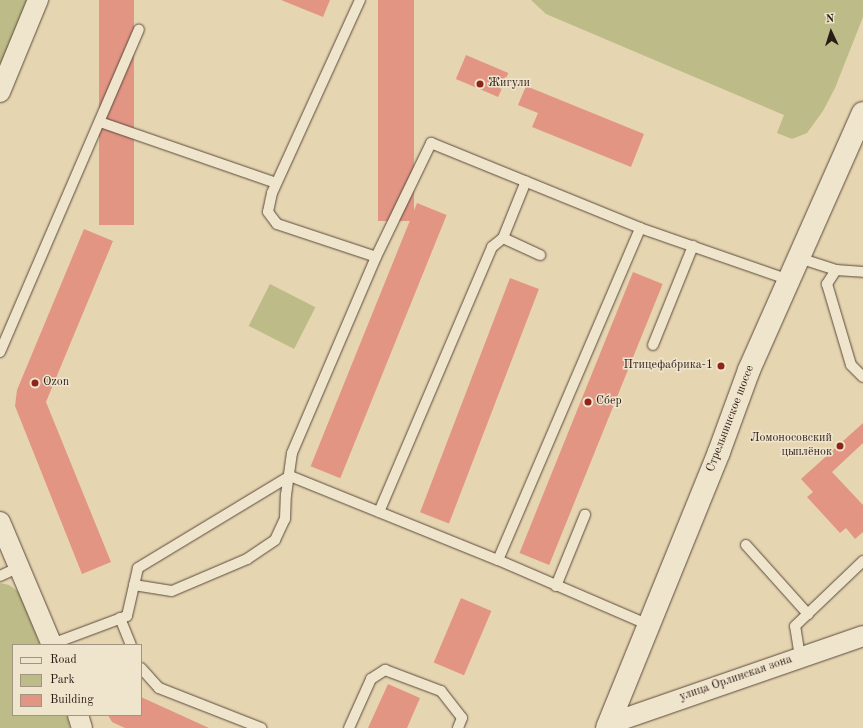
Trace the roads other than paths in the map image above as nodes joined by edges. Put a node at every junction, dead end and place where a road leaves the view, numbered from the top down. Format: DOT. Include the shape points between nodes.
graph roads {
  1 [pos="38,0"];
  2 [pos="360,0"];
  3 [pos="139,30"];
  4 [pos="0,92"];
  5 [pos="863,113"];
  6 [pos="100,122"];
  7 [pos="526,182"];
  8 [pos="276,183"];
  9 [pos="640,228"];
  10 [pos="503,238"];
  11 [pos="693,246"];
  12 [pos="540,255"];
  13 [pos="376,257"];
  14 [pos="799,258"];
  15 [pos="836,270"];
  16 [pos="863,272"];
  17 [pos="789,280"];
  18 [pos="653,345"];
  19 [pos="0,352"];
  20 [pos="863,377"];
  21 [pos="290,476"];
  22 [pos="379,512"];
  23 [pos="585,515"];
  24 [pos="0,522"];
  25 [pos="746,545"];
  26 [pos="498,560"];
  27 [pos="863,561"];
  28 [pos="19,567"];
  29 [pos="0,576"];
  30 [pos="134,585"];
  31 [pos="556,586"];
  32 [pos="808,614"];
  33 [pos="120,618"];
  34 [pos="649,625"];
  35 [pos="863,636"];
  36 [pos="52,644"];
  37 [pos="55,644"];
  38 [pos="131,644"];
  39 [pos="800,657"];
  40 [pos="142,669"];
  41 [pos="78,716"];
  42 [pos="608,726"];
  43 [pos="82,728"];
  44 [pos="261,728"];
  45 [pos="349,728"];
  46 [pos="458,728"];
  1 -- 4 [label="street"];
  2 -- 8 [label="lane"];
  3 -- 6 [label="lane"];
  5 -- 14 [label="main road, Стрельнинское шоссе"];
  6 -- 8 [label="lane"];
  6 -- 19 [label="lane"];
  7 -- 9 [label="lane"];
  7 -- 10 [label="lane"];
  7 -- 13 [label="lane" via="431,143"];
  8 -- 13 [label="lane" via="268,212 277,224"];
  9 -- 11 [label="lane"];
  9 -- 26 [label="lane"];
  10 -- 12 [label="lane"];
  10 -- 22 [label="lane" via="492,247"];
  11 -- 17 [label="lane"];
  11 -- 18 [label="lane"];
  13 -- 21 [label="lane" via="292,453"];
  14 -- 15 [label="lane"];
  14 -- 17 [label="main road, Стрельнинское шоссе"];
  15 -- 16 [label="lane"];
  15 -- 20 [label="lane" via="827,284 851,365"];
  17 -- 34 [label="main road, Стрельнинское шоссе" via="749,370"];
  21 -- 22 [label="lane"];
  21 -- 30 [label="lane" via="138,568"];
  21 -- 30 [label="lane" via="285,519 275,540 247,559 172,591"];
  22 -- 26 [label="lane"];
  23 -- 31 [label="lane"];
  24 -- 28 [label="street"];
  25 -- 32 [label="lane"];
  26 -- 31 [label="lane"];
  27 -- 32 [label="lane"];
  28 -- 29 [label="lane"];
  28 -- 36 [label="street"];
  30 -- 33 [label="lane" via="127,616"];
  31 -- 34 [label="lane"];
  32 -- 39 [label="lane" via="795,626"];
  33 -- 37 [label="lane"];
  33 -- 38 [label="lane"];
  34 -- 42 [label="main road, Стрельнинское шоссе"];
  35 -- 39 [label="street, улица Орлинская зона"];
  39 -- 42 [label="street, улица Орлинская зона"];
  40 -- 44 [label="lane" via="159,688"];
  41 -- 43 [label="street"];
  45 -- 46 [label="lane" via="371,679 385,670 441,691 462,718"];
}
